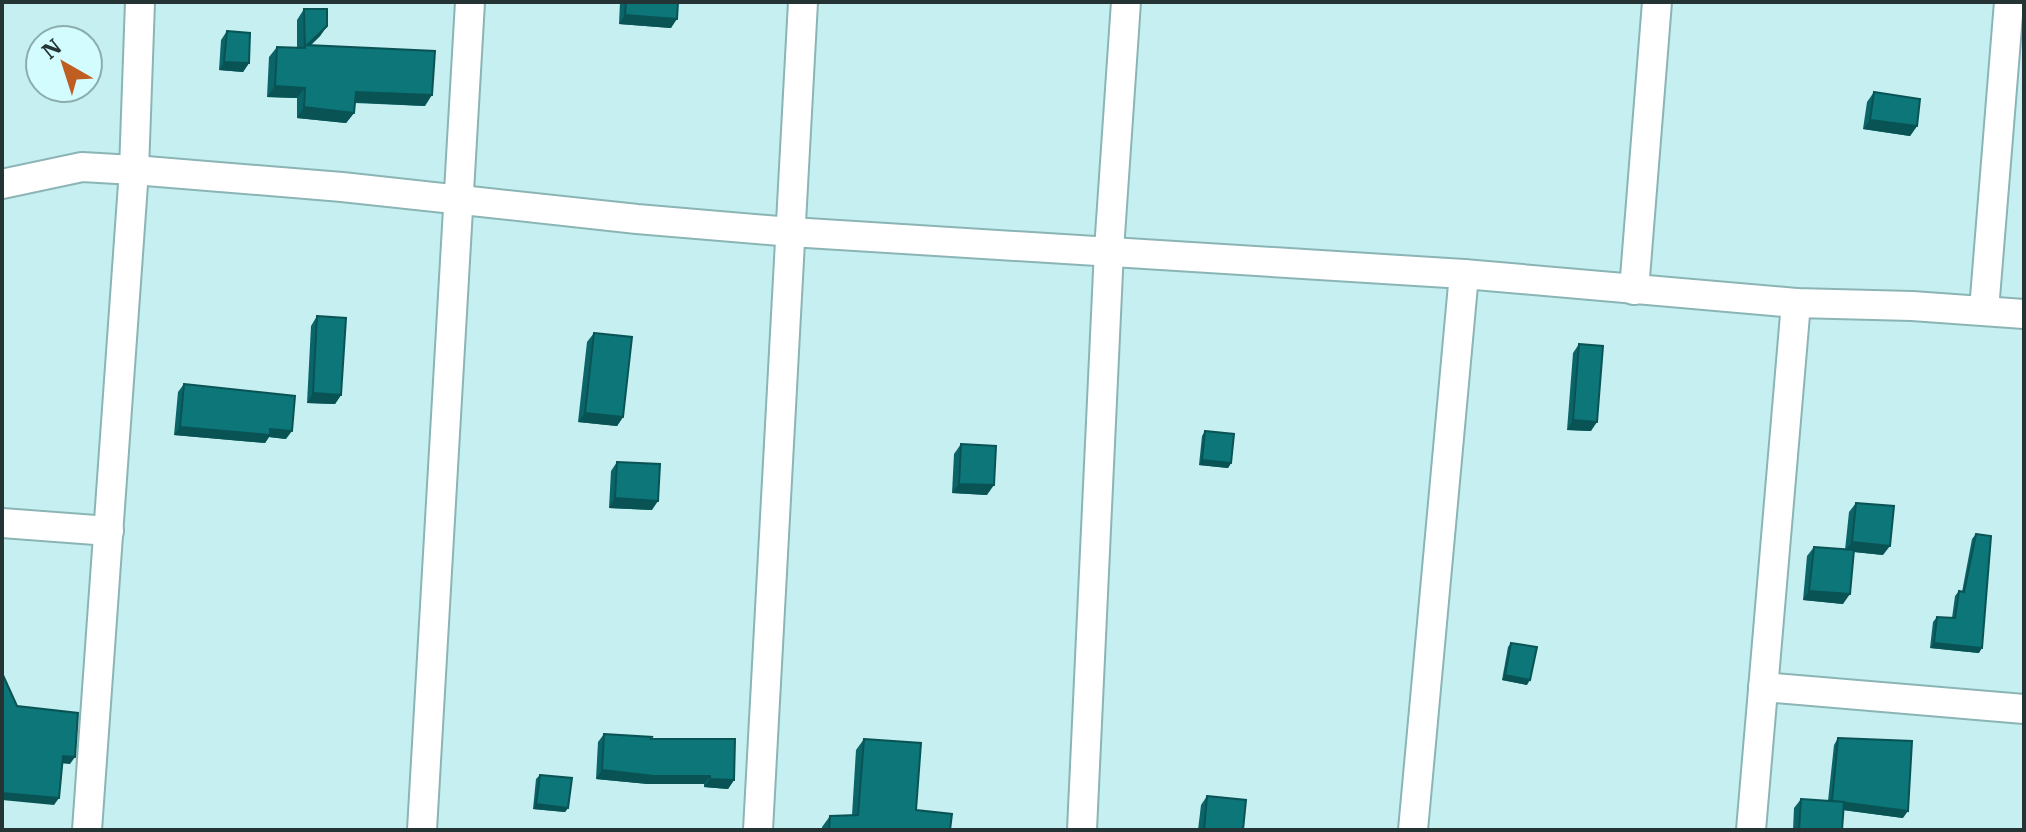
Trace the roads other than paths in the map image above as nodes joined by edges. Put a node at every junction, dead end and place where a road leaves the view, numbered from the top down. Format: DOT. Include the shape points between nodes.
graph roads {
  1 [pos="140,2"];
  2 [pos="470,2"];
  3 [pos="803,2"];
  4 [pos="1126,2"];
  5 [pos="1657,2"];
  6 [pos="2009,2"];
  7 [pos="134,170"];
  8 [pos="2,184"];
  9 [pos="459,200"];
  10 [pos="791,232"];
  11 [pos="1109,250"];
  12 [pos="1464,274"];
  13 [pos="1634,290"];
  14 [pos="1796,303"];
  15 [pos="1984,310"];
  16 [pos="2024,314"];
  17 [pos="2,523"];
  18 [pos="109,531"];
  19 [pos="1763,687"];
  20 [pos="2024,709"];
  21 [pos="87,830"];
  22 [pos="422,830"];
  23 [pos="758,830"];
  24 [pos="1082,830"];
  25 [pos="1413,830"];
  26 [pos="1751,830"];
  1 -- 7 [label="street"];
  2 -- 9 [label="street"];
  3 -- 10 [label="street"];
  4 -- 11 [label="street"];
  5 -- 13 [label="street"];
  6 -- 15 [label="street"];
  7 -- 8 [label="street" via="82,167"];
  7 -- 9 [label="street"];
  7 -- 18 [label="street"];
  9 -- 10 [label="street"];
  9 -- 22 [label="street"];
  10 -- 11 [label="street"];
  10 -- 23 [label="street"];
  11 -- 12 [label="street"];
  11 -- 24 [label="street"];
  12 -- 13 [label="street"];
  12 -- 25 [label="street"];
  13 -- 14 [label="street"];
  14 -- 15 [label="street"];
  14 -- 19 [label="street"];
  15 -- 16 [label="street"];
  17 -- 18 [label="street"];
  18 -- 21 [label="street"];
  19 -- 20 [label="street"];
  19 -- 26 [label="street"];
}
